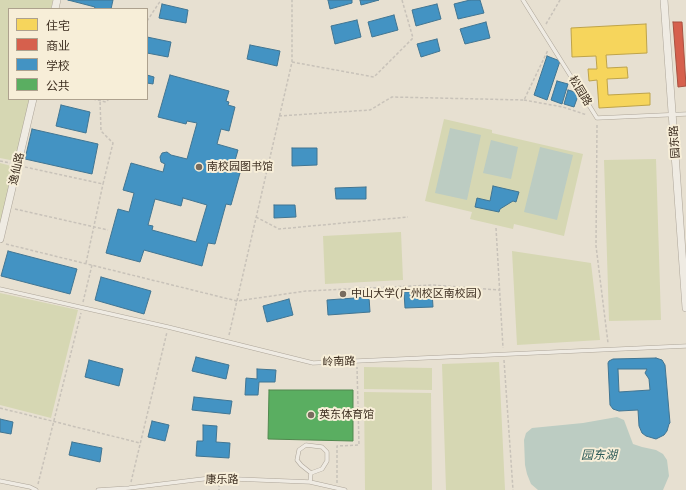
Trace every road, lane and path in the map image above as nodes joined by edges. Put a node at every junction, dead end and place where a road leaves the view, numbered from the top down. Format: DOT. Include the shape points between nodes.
graph roads {
  1 [pos="160,0"];
  2 [pos="292,0"];
  3 [pos="402,0"];
  4 [pos="524,0"];
  5 [pos="560,0"];
  6 [pos="664,0"];
  7 [pos="148,19"];
  8 [pos="543,30"];
  9 [pos="551,43"];
  10 [pos="292,62"];
  11 [pos="33,100"];
  12 [pos="100,100"];
  13 [pos="109,100"];
  14 [pos="524,100"];
  15 [pos="686,114"];
  16 [pos="673,115"];
  17 [pos="279,116"];
  18 [pos="597,118"];
  19 [pos="0,161"];
  20 [pos="18,165"];
  21 [pos="103,184"];
  22 [pos="8,207"];
  23 [pos="256,217"];
  24 [pos="408,217"];
  25 [pos="92,227"];
  26 [pos="108,230"];
  27 [pos="0,239"];
  28 [pos="0,242"];
  29 [pos="86,263"];
  30 [pos="92,265"];
  31 [pos="0,289"];
  32 [pos="499,290"];
  33 [pos="237,300"];
  34 [pos="82,307"];
  35 [pos="686,308"];
  36 [pos="168,327"];
  37 [pos="227,342"];
  38 [pos="686,346"];
  39 [pos="609,350"];
  40 [pos="357,361"];
  41 [pos="0,408"];
  42 [pos="54,422"];
  43 [pos="140,443"];
  44 [pos="311,473"];
  45 [pos="0,481"];
  46 [pos="310,482"];
  47 [pos="129,488"];
  48 [pos="337,488"];
  49 [pos="36,490"];
  50 [pos="98,490"];
  51 [pos="345,490"];
  1 -- 7 [label="path"];
  2 -- 10 [label="path"];
  3 -- 10 [label="path" via="413,38 374,77"];
  4 -- 8 [label="lane, 松园路"];
  5 -- 8 [label="path"];
  6 -- 16 [label="street, 园东路"];
  8 -- 9 [label="lane, 松园路"];
  9 -- 14 [label="path"];
  9 -- 18 [label="lane, 松园路"];
  10 -- 17 [label="path"];
  11 -- 20 [label="street, 逸仙路"];
  12 -- 13 [label="path"];
  12 -- 21 [label="path" via="101,132 113,142"];
  14 -- 17 [label="path" via="392,97 370,110"];
  14 -- 18 [label="path" via="563,107"];
  15 -- 16 [label="lane, 松园路"];
  16 -- 18 [label="lane, 松园路"];
  16 -- 35 [label="street, 园东路"];
  17 -- 23 [label="path"];
  18 -- 39 [label="path" via="596,246"];
  19 -- 20 [label="path"];
  20 -- 21 [label="path"];
  20 -- 22 [label="street, 逸仙路"];
  21 -- 25 [label="path"];
  22 -- 25 [label="path"];
  22 -- 27 [label="street, 逸仙路"];
  23 -- 24 [label="path" via="279,229"];
  23 -- 33 [label="path"];
  25 -- 26 [label="path"];
  25 -- 29 [label="path"];
  28 -- 29 [label="path"];
  29 -- 30 [label="path"];
  30 -- 33 [label="path"];
  30 -- 34 [label="path"];
  31 -- 34 [label="lane, 岭南路"];
  32 -- 33 [label="path" via="432,285 306,291"];
  33 -- 37 [label="path"];
  34 -- 36 [label="lane, 岭南路"];
  34 -- 42 [label="path"];
  36 -- 37 [label="lane, 岭南路"];
  36 -- 43 [label="path"];
  37 -- 40 [label="lane, 岭南路" via="313,363"];
  38 -- 39 [label="lane, 岭南路"];
  39 -- 40 [label="lane, 岭南路"];
  40 -- 48 [label="path" via="359,444 337,446"];
  41 -- 42 [label="path"];
  42 -- 43 [label="path"];
  42 -- 49 [label="path"];
  43 -- 47 [label="path"];
  44 -- 44 [label="lane" via="322,469 327,461 327,452 322,447 306,445 299,450 297,460"];
  44 -- 46 [label="lane"];
  45 -- 49 [label="lane"];
  46 -- 47 [label="lane, 康乐路" via="212,478"];
  46 -- 48 [label="lane, 康乐路"];
  47 -- 50 [label="lane, 康乐路"];
  48 -- 51 [label="lane, 康乐路"];
}
